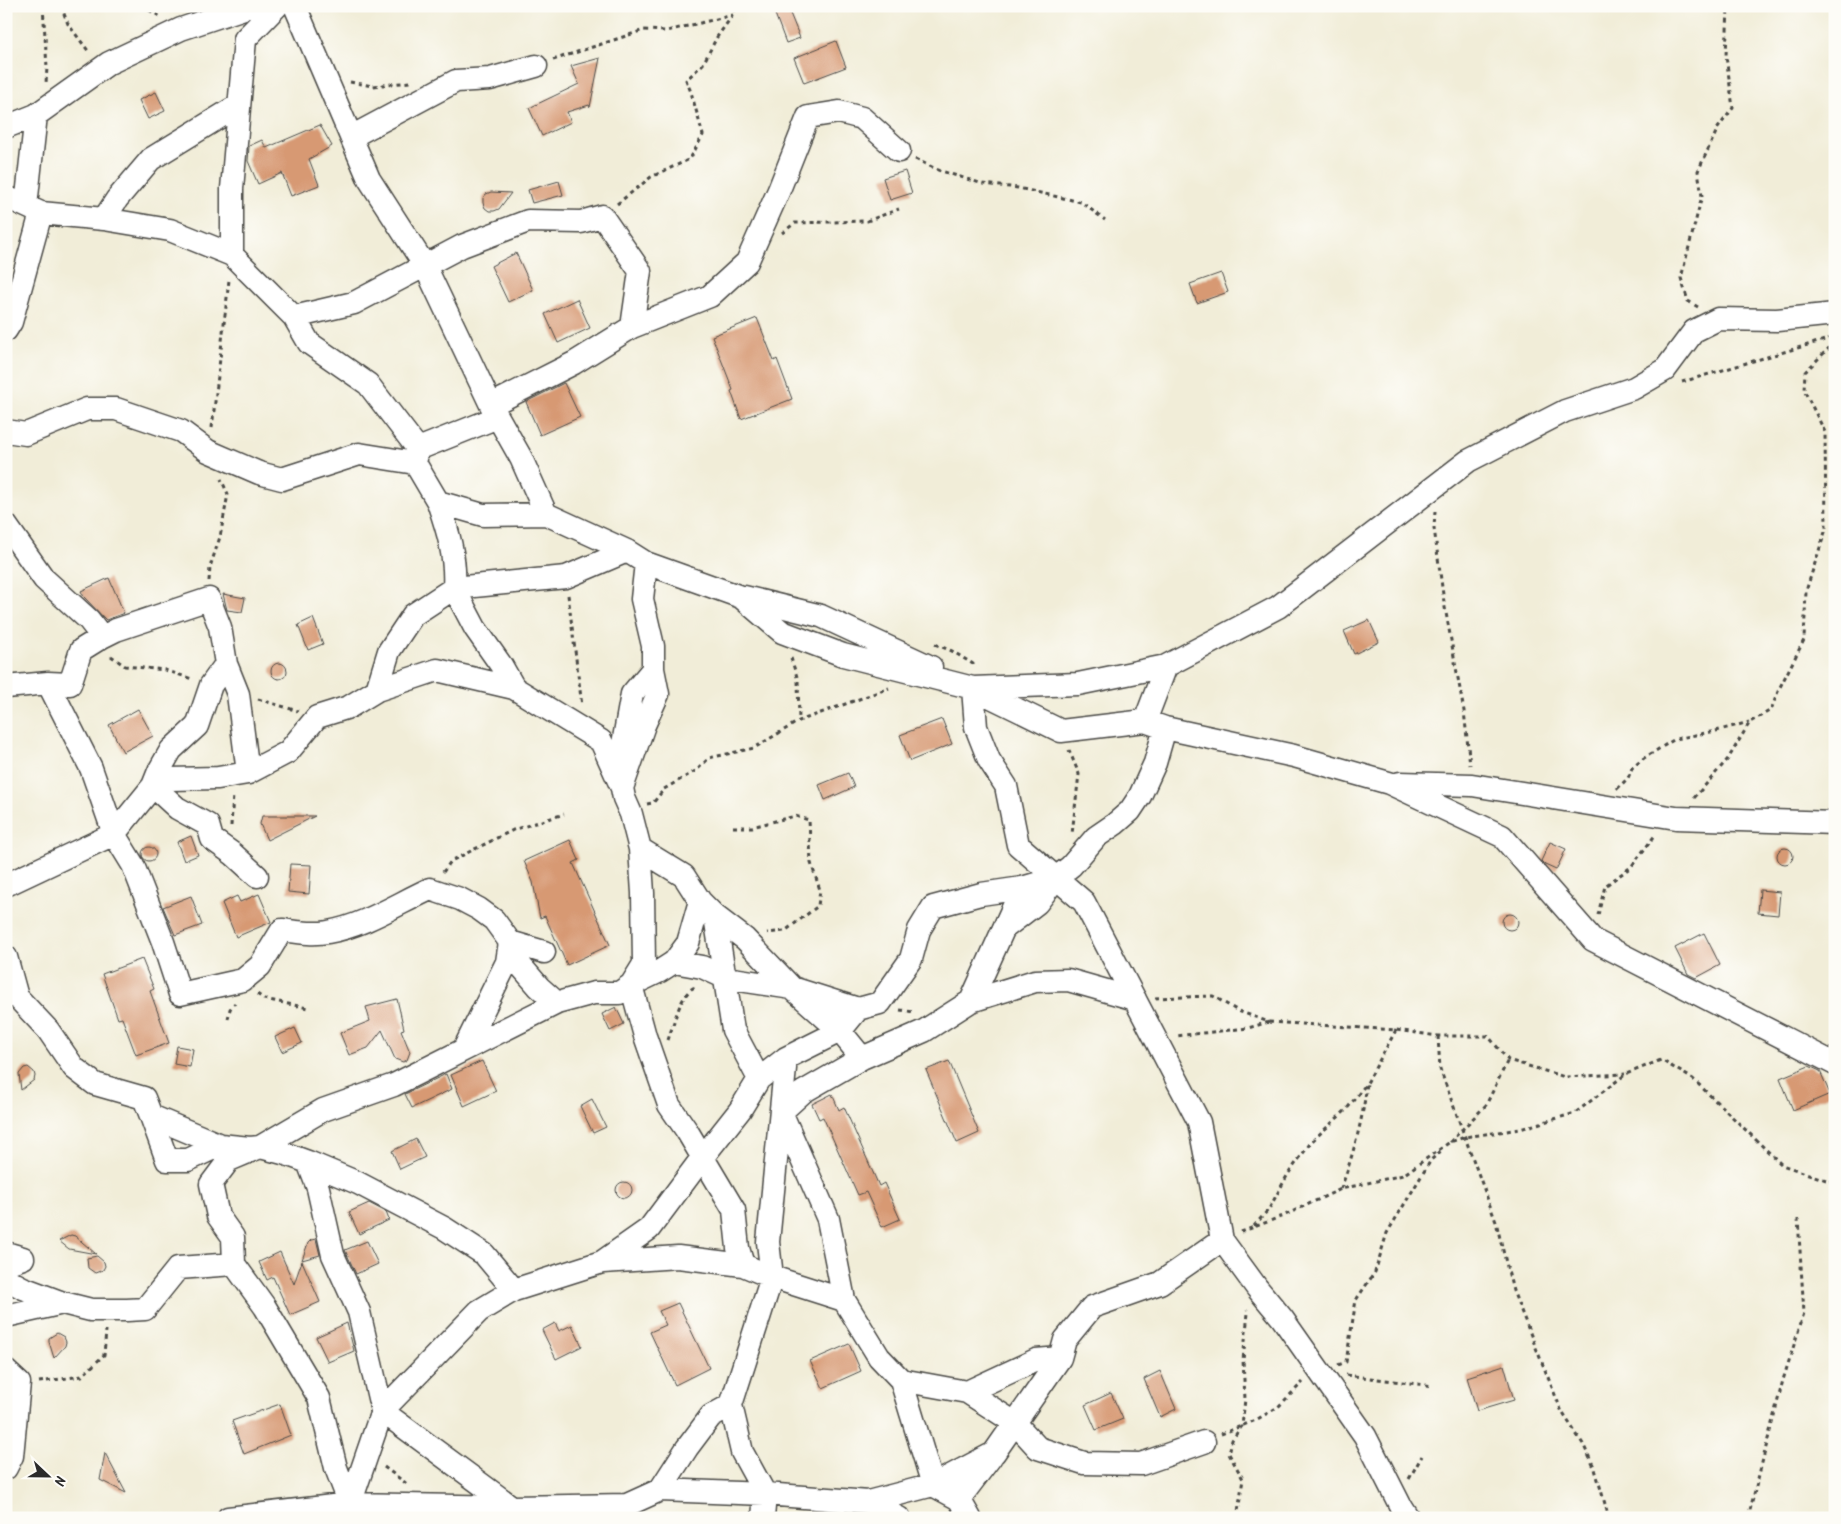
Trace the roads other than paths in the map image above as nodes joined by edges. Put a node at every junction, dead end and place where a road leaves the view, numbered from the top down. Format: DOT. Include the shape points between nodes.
graph roads {
  1 [pos="250,6"];
  2 [pos="277,6"];
  3 [pos="295,6"];
  4 [pos="536,66"];
  5 [pos="239,105"];
  6 [pos="36,115"];
  7 [pos="6,127"];
  8 [pos="351,137"];
  9 [pos="899,151"];
  10 [pos="24,205"];
  11 [pos="104,219"];
  12 [pos="232,255"];
  13 [pos="426,266"];
  14 [pos="1835,314"];
  15 [pos="294,317"];
  16 [pos="632,327"];
  17 [pos="6,330"];
  18 [pos="495,411"];
  19 [pos="6,431"];
  20 [pos="416,456"];
  21 [pos="438,502"];
  22 [pos="546,514"];
  23 [pos="6,525"];
  24 [pos="627,551"];
  25 [pos="646,563"];
  26 [pos="454,588"];
  27 [pos="741,597"];
  28 [pos="102,636"];
  29 [pos="226,664"];
  30 [pos="1166,666"];
  31 [pos="48,683"];
  32 [pos="6,687"];
  33 [pos="514,688"];
  34 [pos="973,688"];
  35 [pos="377,690"];
  36 [pos="1155,725"];
  37 [pos="241,773"];
  38 [pos="1389,783"];
  39 [pos="153,786"];
  40 [pos="623,793"];
  41 [pos="1835,823"];
  42 [pos="114,834"];
  43 [pos="640,849"];
  44 [pos="1064,872"];
  45 [pos="257,876"];
  46 [pos="6,885"];
  47 [pos="1022,888"];
  48 [pos="708,909"];
  49 [pos="1005,928"];
  50 [pos="510,942"];
  51 [pos="544,952"];
  52 [pos="6,956"];
  53 [pos="674,962"];
  54 [pos="726,978"];
  55 [pos="631,985"];
  56 [pos="792,988"];
  57 [pos="11,996"];
  58 [pos="1134,999"];
  59 [pos="971,1001"];
  60 [pos="556,1003"];
  61 [pos="858,1009"];
  62 [pos="840,1031"];
  63 [pos="464,1049"];
  64 [pos="786,1058"];
  65 [pos="862,1058"];
  66 [pos="1835,1064"];
  67 [pos="759,1079"];
  68 [pos="781,1112"];
  69 [pos="151,1116"];
  70 [pos="220,1145"];
  71 [pos="260,1147"];
  72 [pos="702,1158"];
  73 [pos="308,1162"];
  74 [pos="1222,1240"];
  75 [pos="6,1253"];
  76 [pos="602,1262"];
  77 [pos="6,1264"];
  78 [pos="234,1264"];
  79 [pos="743,1265"];
  80 [pos="772,1277"];
  81 [pos="6,1279"];
  82 [pos="514,1290"];
  83 [pos="844,1300"];
  84 [pos="63,1303"];
  85 [pos="6,1316"];
  86 [pos="1060,1358"];
  87 [pos="12,1377"];
  88 [pos="901,1380"];
  89 [pos="967,1392"];
  90 [pos="732,1404"];
  91 [pos="382,1411"];
  92 [pos="1015,1423"];
  93 [pos="1204,1442"];
  94 [pos="994,1453"];
  95 [pos="6,1468"];
  96 [pos="933,1485"];
  97 [pos="660,1490"];
  98 [pos="765,1494"];
  99 [pos="868,1502"];
  100 [pos="964,1509"];
  101 [pos="351,1511"];
  102 [pos="427,1512"];
  103 [pos="513,1512"];
  104 [pos="228,1518"];
  105 [pos="763,1518"];
  106 [pos="899,1518"];
  107 [pos="1408,1518"];
  1 -- 6 [label="street" via="181,29 109,63"];
  2 -- 5 [label="street" via="245,39"];
  3 -- 8 [label="street"];
  4 -- 8 [label="street" via="490,78 456,81"];
  5 -- 11 [label="street" via="150,159"];
  5 -- 12 [label="street" via="232,189"];
  6 -- 7 [label="street"];
  6 -- 10 [label="street"];
  8 -- 13 [label="street" via="369,178"];
  9 -- 16 [label="street" via="862,118 839,112 808,117 747,262 710,296"];
  10 -- 11 [label="street"];
  10 -- 17 [label="street" via="11,322"];
  11 -- 12 [label="street" via="170,230"];
  12 -- 15 [label="street"];
  13 -- 15 [label="street" via="354,303"];
  13 -- 16 [label="street" via="462,246 528,221 581,222 602,216 640,270"];
  13 -- 18 [label="street"];
  14 -- 30 [label="street" via="1777,320 1718,319 1694,331 1665,370 1634,388 1566,411 1468,461 1278,607"];
  15 -- 20 [label="street" via="309,343 368,384"];
  16 -- 18 [label="street"];
  18 -- 20 [label="street"];
  18 -- 22 [label="street"];
  19 -- 20 [label="street" via="26,434 87,409 116,409 180,431 208,451 282,480 359,454"];
  20 -- 21 [label="street"];
  21 -- 22 [label="street" via="483,515"];
  21 -- 26 [label="street" via="451,539"];
  22 -- 24 [label="street"];
  23 -- 28 [label="street" via="44,580"];
  24 -- 25 [label="street"];
  24 -- 26 [label="street" via="566,577"];
  25 -- 27 [label="street"];
  25 -- 40 [label="street" via="642,599 653,646 658,694 644,725"];
  26 -- 33 [label="street" via="475,628"];
  26 -- 35 [label="street" via="413,614 389,651"];
  27 -- 34 [label="street" via="821,616"];
  27 -- 34 [label="street" via="782,632 843,655"];
  28 -- 29 [label="street" via="208,599 220,627"];
  28 -- 31 [label="street" via="81,650 70,684"];
  29 -- 37 [label="street" via="238,694"];
  29 -- 39 [label="street" via="211,685 197,726 171,750"];
  30 -- 34 [label="street" via="1078,684"];
  30 -- 36 [label="street"];
  31 -- 32 [label="street"];
  31 -- 42 [label="street" via="91,768"];
  33 -- 35 [label="street" via="437,670"];
  33 -- 40 [label="street" via="600,740"];
  34 -- 36 [label="street" via="1061,731"];
  34 -- 44 [label="street" via="976,728 989,760 1006,786 1018,845"];
  35 -- 37 [label="street" via="349,706 317,717 288,752"];
  36 -- 38 [label="street" via="1294,756"];
  36 -- 44 [label="street" via="1155,763 1140,796 1130,811 1096,837"];
  37 -- 39 [label="street" via="218,778 170,778"];
  38 -- 41 [label="street" via="1472,785 1676,818"];
  38 -- 66 [label="street" via="1502,836 1593,940"];
  39 -- 42 [label="street"];
  39 -- 45 [label="street" via="177,808 208,825 212,839"];
  40 -- 43 [label="street"];
  42 -- 46 [label="street"];
  42 -- 50 [label="street" via="133,864 180,994 243,980 260,966 282,930 328,932 377,916 430,889 479,909 494,920"];
  43 -- 48 [label="street" via="684,876"];
  43 -- 55 [label="street" via="644,964"];
  44 -- 47 [label="street"];
  44 -- 49 [label="street" via="1037,903"];
  44 -- 58 [label="street" via="1084,902"];
  47 -- 49 [label="street"];
  47 -- 61 [label="street" via="981,894 933,907 919,930 911,959 880,1003"];
  48 -- 53 [label="street"];
  48 -- 54 [label="street"];
  48 -- 56 [label="street" via="745,939"];
  49 -- 59 [label="street"];
  50 -- 51 [label="street"];
  50 -- 60 [label="street" via="520,965"];
  50 -- 63 [label="street" via="506,962"];
  52 -- 57 [label="street"];
  53 -- 54 [label="street" via="702,967"];
  53 -- 55 [label="street"];
  54 -- 56 [label="street"];
  54 -- 67 [label="street" via="733,1030"];
  55 -- 60 [label="street" via="619,993 594,993"];
  55 -- 72 [label="street" via="669,1105"];
  56 -- 61 [label="street"];
  56 -- 62 [label="street"];
  57 -- 69 [label="street" via="48,1030 74,1068 95,1084 144,1098"];
  58 -- 59 [label="street" via="1068,980 1036,981"];
  58 -- 74 [label="street" via="1199,1122"];
  59 -- 65 [label="street" via="924,1032"];
  60 -- 63 [label="street"];
  61 -- 62 [label="street"];
  62 -- 64 [label="street"];
  62 -- 65 [label="street"];
  63 -- 71 [label="street" via="394,1085 323,1110"];
  64 -- 67 [label="street"];
  64 -- 68 [label="street"];
  65 -- 68 [label="street" via="803,1092"];
  67 -- 72 [label="street" via="740,1110"];
  68 -- 80 [label="street" via="768,1242"];
  68 -- 83 [label="street" via="828,1219"];
  69 -- 70 [label="street"];
  69 -- 70 [label="street" via="167,1160 188,1160"];
  70 -- 71 [label="street"];
  71 -- 73 [label="street"];
  71 -- 78 [label="street" via="229,1160 211,1184 218,1216 233,1237"];
  72 -- 76 [label="street" via="649,1229"];
  72 -- 79 [label="street" via="734,1210"];
  73 -- 82 [label="street" via="358,1183 444,1228 484,1254"];
  73 -- 91 [label="street" via="318,1188 333,1255 359,1312"];
  74 -- 86 [label="street" via="1160,1283 1092,1307 1065,1340"];
  74 -- 107 [label="street" via="1366,1436"];
  75 -- 77 [label="street" via="23,1258"];
  76 -- 79 [label="street" via="678,1257"];
  76 -- 82 [label="street"];
  78 -- 84 [label="street" via="178,1268 145,1309 91,1310"];
  78 -- 101 [label="street" via="265,1307 319,1398 336,1468"];
  79 -- 80 [label="street"];
  80 -- 83 [label="street"];
  80 -- 90 [label="street"];
  81 -- 84 [label="street"];
  82 -- 91 [label="street" via="479,1311"];
  83 -- 88 [label="street" via="878,1357"];
  84 -- 85 [label="street"];
  86 -- 89 [label="street" via="1036,1360"];
  86 -- 92 [label="street"];
  87 -- 95 [label="street" via="12,1456"];
  88 -- 89 [label="street"];
  88 -- 96 [label="street"];
  89 -- 92 [label="street"];
  90 -- 97 [label="street" via="711,1416"];
  90 -- 98 [label="street" via="742,1452"];
  91 -- 101 [label="street"];
  91 -- 103 [label="street"];
  92 -- 93 [label="street" via="1038,1448 1084,1463 1141,1464"];
  92 -- 94 [label="street"];
  94 -- 96 [label="street"];
  94 -- 100 [label="street"];
  96 -- 99 [label="street"];
  96 -- 100 [label="street"];
  97 -- 98 [label="street"];
  97 -- 103 [label="street" via="627,1505"];
  98 -- 99 [label="street"];
  98 -- 105 [label="street"];
  99 -- 106 [label="street"];
  101 -- 102 [label="street"];
  101 -- 104 [label="street"];
  102 -- 103 [label="street"];
}
